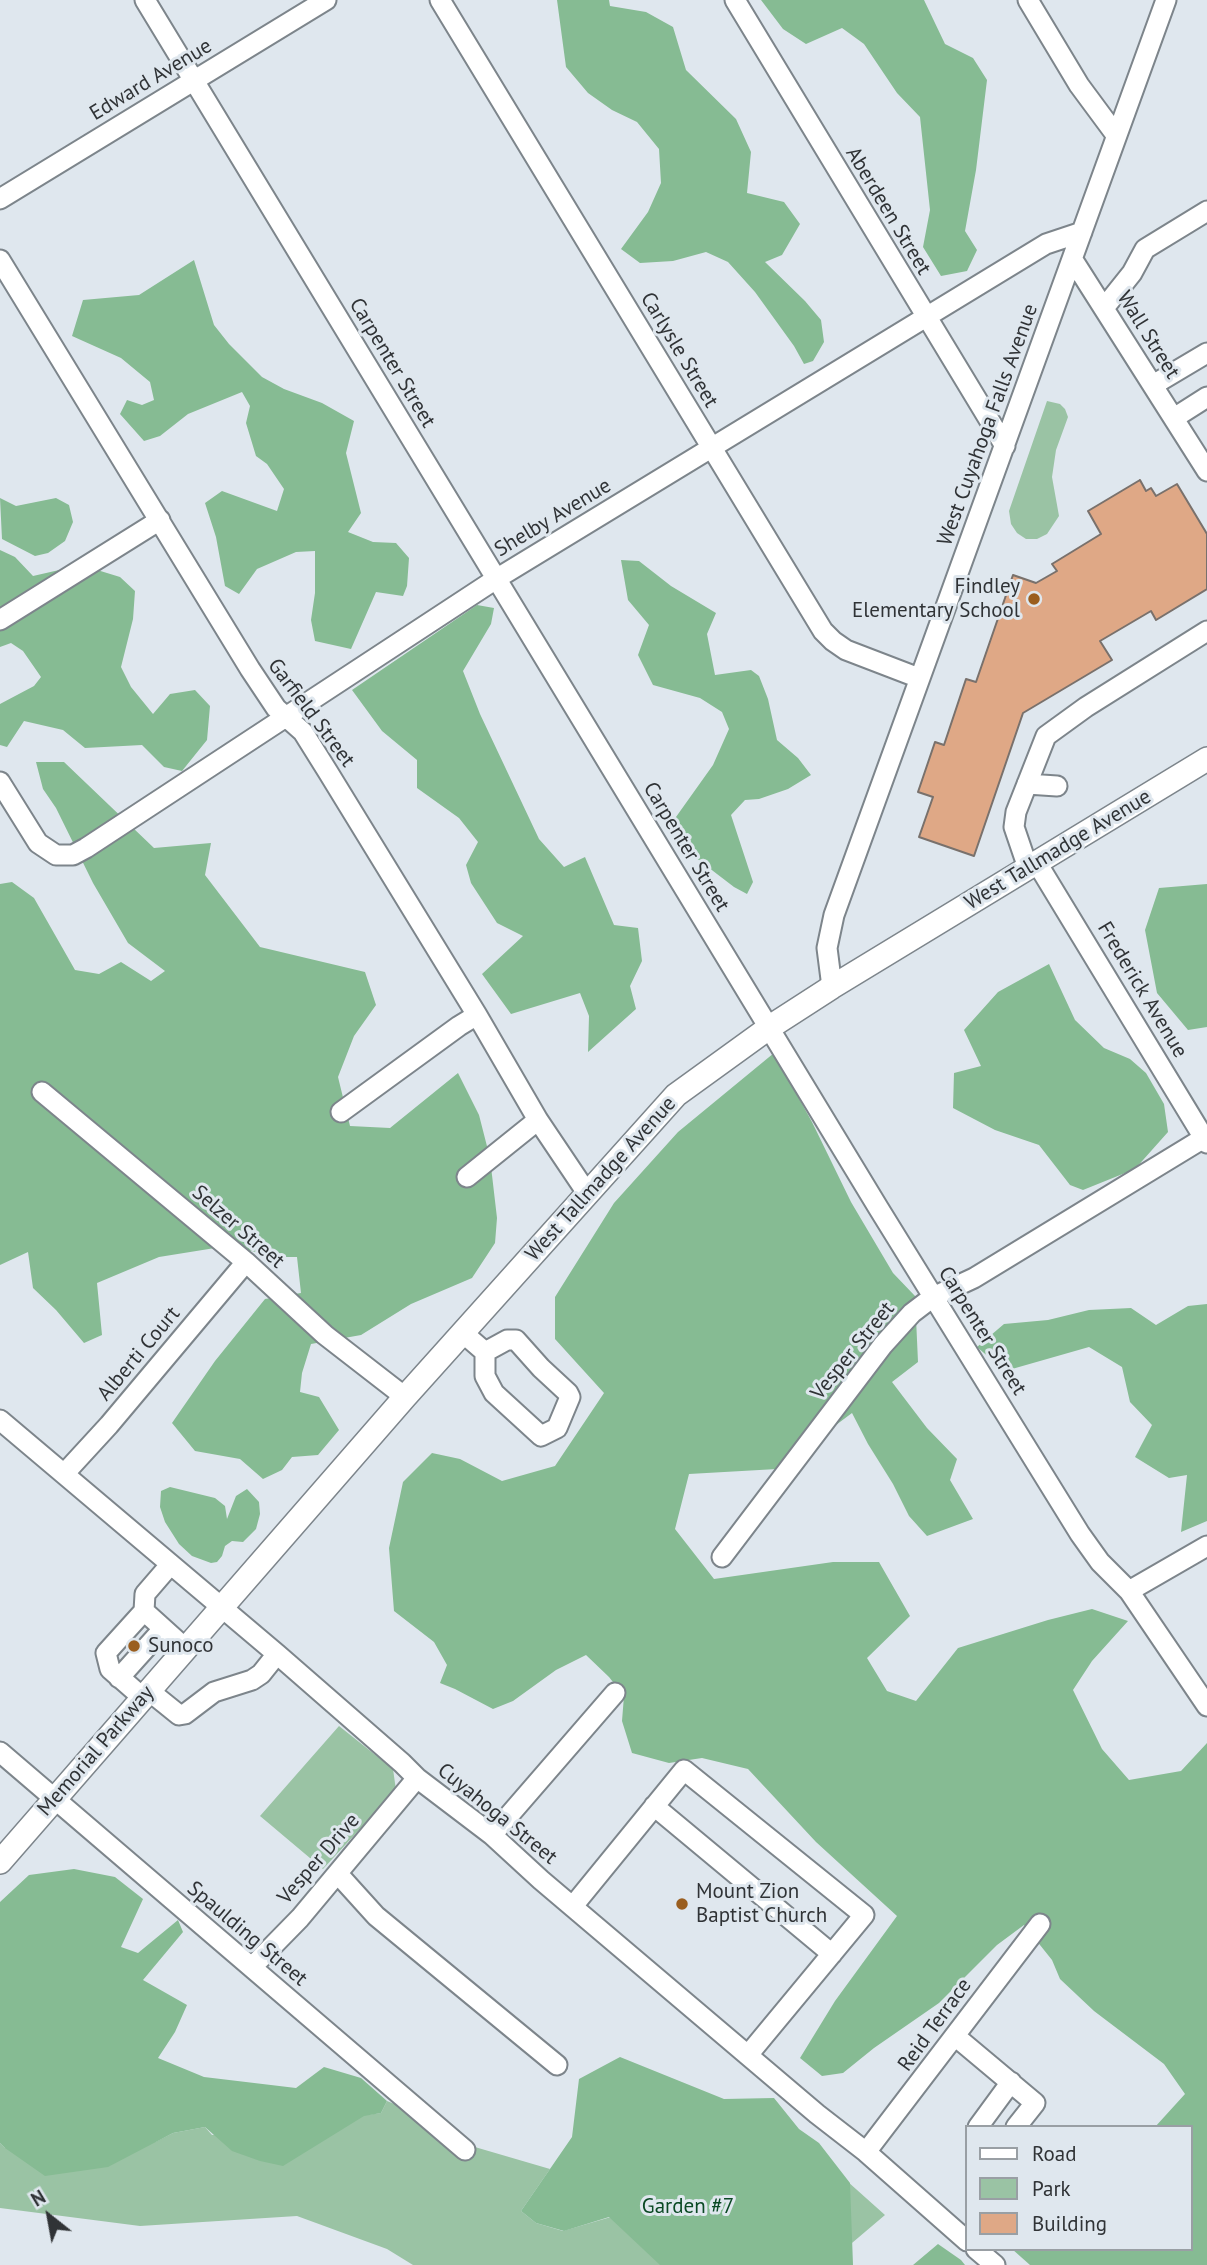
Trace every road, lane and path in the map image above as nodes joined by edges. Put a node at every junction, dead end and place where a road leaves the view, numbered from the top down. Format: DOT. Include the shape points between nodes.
graph roads {
  1 [pos="145,0"];
  2 [pos="326,0"];
  3 [pos="440,0"];
  4 [pos="735,0"];
  5 [pos="1028,0"];
  6 [pos="1166,0"];
  7 [pos="194,80"];
  8 [pos="1116,135"];
  9 [pos="0,199"];
  10 [pos="1207,211"];
  11 [pos="1082,232"];
  12 [pos="0,260"];
  13 [pos="1073,260"];
  14 [pos="1104,308"];
  15 [pos="926,317"];
  16 [pos="1207,353"];
  17 [pos="1153,385"];
  18 [pos="1207,397"];
  19 [pos="1174,418"];
  20 [pos="1005,446"];
  21 [pos="712,447"];
  22 [pos="1207,471"];
  23 [pos="160,520"];
  24 [pos="496,579"];
  25 [pos="0,620"];
  26 [pos="1207,631"];
  27 [pos="919,678"];
  28 [pos="285,718"];
  29 [pos="1207,759"];
  30 [pos="0,782"];
  31 [pos="1027,784"];
  32 [pos="1056,786"];
  33 [pos="1032,865"];
  34 [pos="832,987"];
  35 [pos="477,1015"];
  36 [pos="770,1027"];
  37 [pos="42,1092"];
  38 [pos="341,1112"];
  39 [pos="538,1120"];
  40 [pos="1206,1139"];
  41 [pos="467,1177"];
  42 [pos="587,1193"];
  43 [pos="246,1262"];
  44 [pos="933,1297"];
  45 [pos="463,1333"];
  46 [pos="485,1352"];
  47 [pos="405,1397"];
  48 [pos="0,1420"];
  49 [pos="64,1474"];
  50 [pos="1207,1546"];
  51 [pos="722,1557"];
  52 [pos="170,1565"];
  53 [pos="1129,1591"];
  54 [pos="220,1608"];
  55 [pos="144,1611"];
  56 [pos="163,1629"];
  57 [pos="185,1648"];
  58 [pos="277,1654"];
  59 [pos="119,1678"];
  60 [pos="145,1693"];
  61 [pos="615,1693"];
  62 [pos="1207,1706"];
  63 [pos="0,1752"];
  64 [pos="417,1778"];
  65 [pos="55,1799"];
  66 [pos="654,1807"];
  67 [pos="492,1835"];
  68 [pos="0,1862"];
  69 [pos="338,1874"];
  70 [pos="573,1906"];
  71 [pos="1040,1924"];
  72 [pos="832,1954"];
  73 [pos="252,1967"];
  74 [pos="955,2036"];
  75 [pos="748,2055"];
  76 [pos="557,2065"];
  77 [pos="1011,2082"];
  78 [pos="979,2125"];
  79 [pos="1018,2125"];
  80 [pos="465,2150"];
  81 [pos="866,2152"];
  82 [pos="965,2240"];
  83 [pos="978,2251"];
  84 [pos="995,2265"];
  1 -- 7 [label="street, Carpenter Street"];
  2 -- 7 [label="street, Edward Avenue"];
  3 -- 21 [label="street, Carlysle Street"];
  4 -- 15 [label="street, Aberdeen Street"];
  5 -- 8 [label="street" via="1079,85"];
  6 -- 8 [label="street, West Cuyahoga Falls Avenue"];
  7 -- 9 [label="street, Edward Avenue"];
  7 -- 24 [label="street, Carpenter Street"];
  8 -- 11 [label="street, West Cuyahoga Falls Avenue"];
  10 -- 14 [label="street" via="1145,249"];
  11 -- 13 [label="street, West Cuyahoga Falls Avenue"];
  11 -- 15 [label="street, Shelby Avenue" via="1046,244"];
  12 -- 23 [label="street, Garfield Street"];
  13 -- 14 [label="street, Wall Street"];
  13 -- 20 [label="street, West Cuyahoga Falls Avenue"];
  14 -- 17 [label="street, Wall Street"];
  15 -- 20 [label="street, Aberdeen Street"];
  15 -- 21 [label="street, Shelby Avenue"];
  16 -- 17 [label="street"];
  17 -- 19 [label="street, Wall Street"];
  18 -- 19 [label="street"];
  19 -- 22 [label="street, Wall Street"];
  20 -- 27 [label="street, West Cuyahoga Falls Avenue"];
  21 -- 24 [label="street, Shelby Avenue"];
  21 -- 27 [label="street, Carlysle Street" via="823,631 846,650"];
  23 -- 25 [label="street"];
  23 -- 28 [label="street, Garfield Street"];
  24 -- 28 [label="street, Shelby Avenue"];
  24 -- 36 [label="street, Carpenter Street"];
  26 -- 31 [label="street, Frederick Avenue" via="1046,736"];
  27 -- 34 [label="street, West Cuyahoga Falls Avenue" via="834,915 827,948"];
  28 -- 30 [label="street, Shelby Avenue" via="73,855 56,855 37,843"];
  28 -- 35 [label="street, Garfield Street" via="303,732"];
  29 -- 33 [label="main road, West Tallmadge Avenue"];
  31 -- 32 [label="street"];
  31 -- 33 [label="street, Frederick Avenue" via="1014,827"];
  33 -- 34 [label="main road, West Tallmadge Avenue"];
  33 -- 40 [label="street, Frederick Avenue"];
  34 -- 36 [label="main road, West Tallmadge Avenue"];
  35 -- 38 [label="street"];
  35 -- 39 [label="street, Garfield Street"];
  36 -- 42 [label="main road, West Tallmadge Avenue" via="676,1095"];
  36 -- 44 [label="street, Carpenter Street"];
  37 -- 43 [label="street, Selzer Street"];
  39 -- 41 [label="street"];
  39 -- 42 [label="street, Garfield Street"];
  40 -- 44 [label="street, Vesper Street" via="974,1278"];
  42 -- 45 [label="main road, West Tallmadge Avenue"];
  43 -- 47 [label="street, Selzer Street" via="325,1335"];
  43 -- 49 [label="street, Alberti Court"];
  44 -- 51 [label="street, Vesper Street" via="883,1345"];
  44 -- 53 [label="street, Carpenter Street" via="1080,1534"];
  45 -- 46 [label="street"];
  45 -- 47 [label="main road, West Tallmadge Avenue"];
  46 -- 46 [label="street" via="485,1376 494,1393 541,1436 557,1428 568,1405 568,1393 516,1340"];
  47 -- 54 [label="main road, West Tallmadge Avenue"];
  48 -- 49 [label="street, Cuyahoga Street"];
  49 -- 52 [label="street, Cuyahoga Street"];
  50 -- 53 [label="street"];
  52 -- 54 [label="street, Cuyahoga Street"];
  52 -- 55 [label="street" via="145,1594"];
  53 -- 62 [label="street, Carpenter Street"];
  54 -- 57 [label="main road, Memorial Parkway"];
  54 -- 58 [label="street, Cuyahoga Street"];
  55 -- 56 [label="street"];
  55 -- 59 [label="street" via="106,1653 110,1669"];
  56 -- 57 [label="street"];
  56 -- 59 [label="street"];
  57 -- 60 [label="main road, Memorial Parkway"];
  58 -- 60 [label="street" via="252,1680 214,1692 186,1714 178,1715"];
  58 -- 64 [label="street, Cuyahoga Street"];
  59 -- 60 [label="street"];
  60 -- 65 [label="main road, Memorial Parkway"];
  61 -- 67 [label="street"];
  63 -- 65 [label="street, Spaulding Street"];
  64 -- 67 [label="street, Cuyahoga Street"];
  64 -- 69 [label="street, Vesper Drive"];
  65 -- 68 [label="main road, Memorial Parkway"];
  65 -- 73 [label="street, Spaulding Street"];
  66 -- 70 [label="street"];
  66 -- 72 [label="street"];
  66 -- 72 [label="street" via="684,1770 864,1915"];
  67 -- 70 [label="street, Cuyahoga Street"];
  69 -- 73 [label="street, Vesper Drive"];
  69 -- 76 [label="street" via="376,1916"];
  70 -- 75 [label="street, Cuyahoga Street"];
  71 -- 74 [label="street, Reid Terrace"];
  72 -- 75 [label="street"];
  73 -- 80 [label="street, Spaulding Street"];
  74 -- 77 [label="street"];
  74 -- 81 [label="street, Reid Terrace"];
  75 -- 81 [label="street, Cuyahoga Street"];
  77 -- 78 [label="street"];
  77 -- 79 [label="street" via="1035,2103"];
  81 -- 82 [label="street, Cuyahoga Street"];
  83 -- 84 [label="street"];
}
